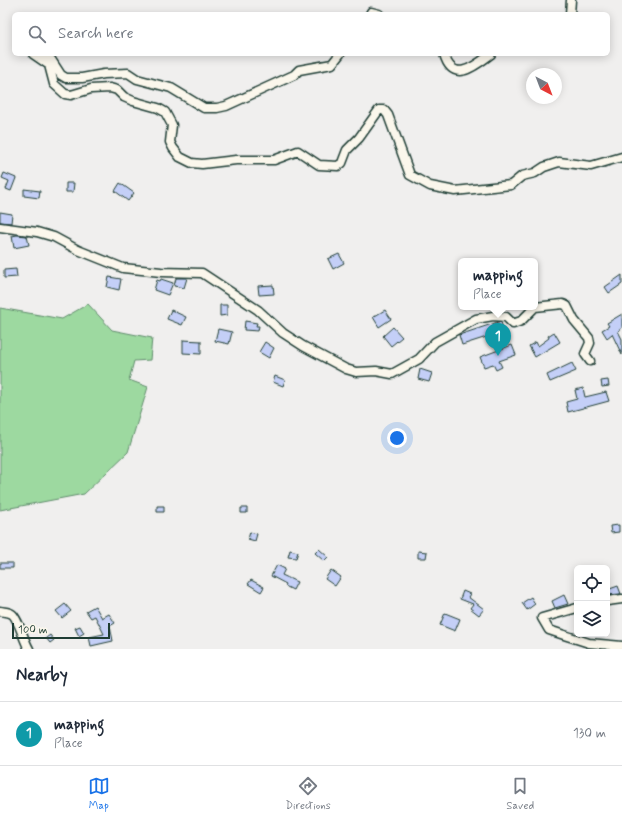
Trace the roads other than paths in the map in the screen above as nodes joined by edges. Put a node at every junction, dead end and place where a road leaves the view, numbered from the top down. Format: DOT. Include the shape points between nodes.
graph roads {
  1 [pos="571,0"];
  2 [pos="570,12"];
  3 [pos="36,56"];
  4 [pos="48,56"];
  5 [pos="338,56"];
  6 [pos="445,56"];
  7 [pos="488,56"];
  8 [pos="622,157"];
  9 [pos="0,228"];
  10 [pos="538,307"];
  11 [pos="532,310"];
  12 [pos="590,361"];
  13 [pos="622,599"];
  14 [pos="610,601"];
  15 [pos="574,609"];
  16 [pos="0,611"];
  17 [pos="622,646"];
  18 [pos="29,649"];
  1 -- 2 [label="street"];
  3 -- 8 [label="street" via="48,65 54,84 65,94 110,88 128,99 165,112 172,125 170,142 173,148 180,157 192,163 274,160 298,151 319,165 338,166 342,163 347,150 379,110 384,110 388,115 410,175 430,186 455,192 511,185 522,176 559,162 591,166"];
  4 -- 5 [label="street" via="66,78 128,73 137,79 171,88 204,108 216,108 233,103 294,75 299,70 332,64"];
  6 -- 7 [label="street" via="455,71 460,72 476,66"];
  9 -- 11 [label="street" via="37,232 54,237 78,250 123,268 202,273 258,310 283,333 303,346 356,372 376,371 392,374 418,359 435,342 476,319 506,317 513,324"];
  10 -- 12 [label="street" via="563,304 567,306 574,320 589,338 586,354"];
  13 -- 14 [label="street"];
  15 -- 17 [label="street" via="542,618 549,630 589,643"];
  16 -- 18 [label="street" via="11,613 16,619"];
}
